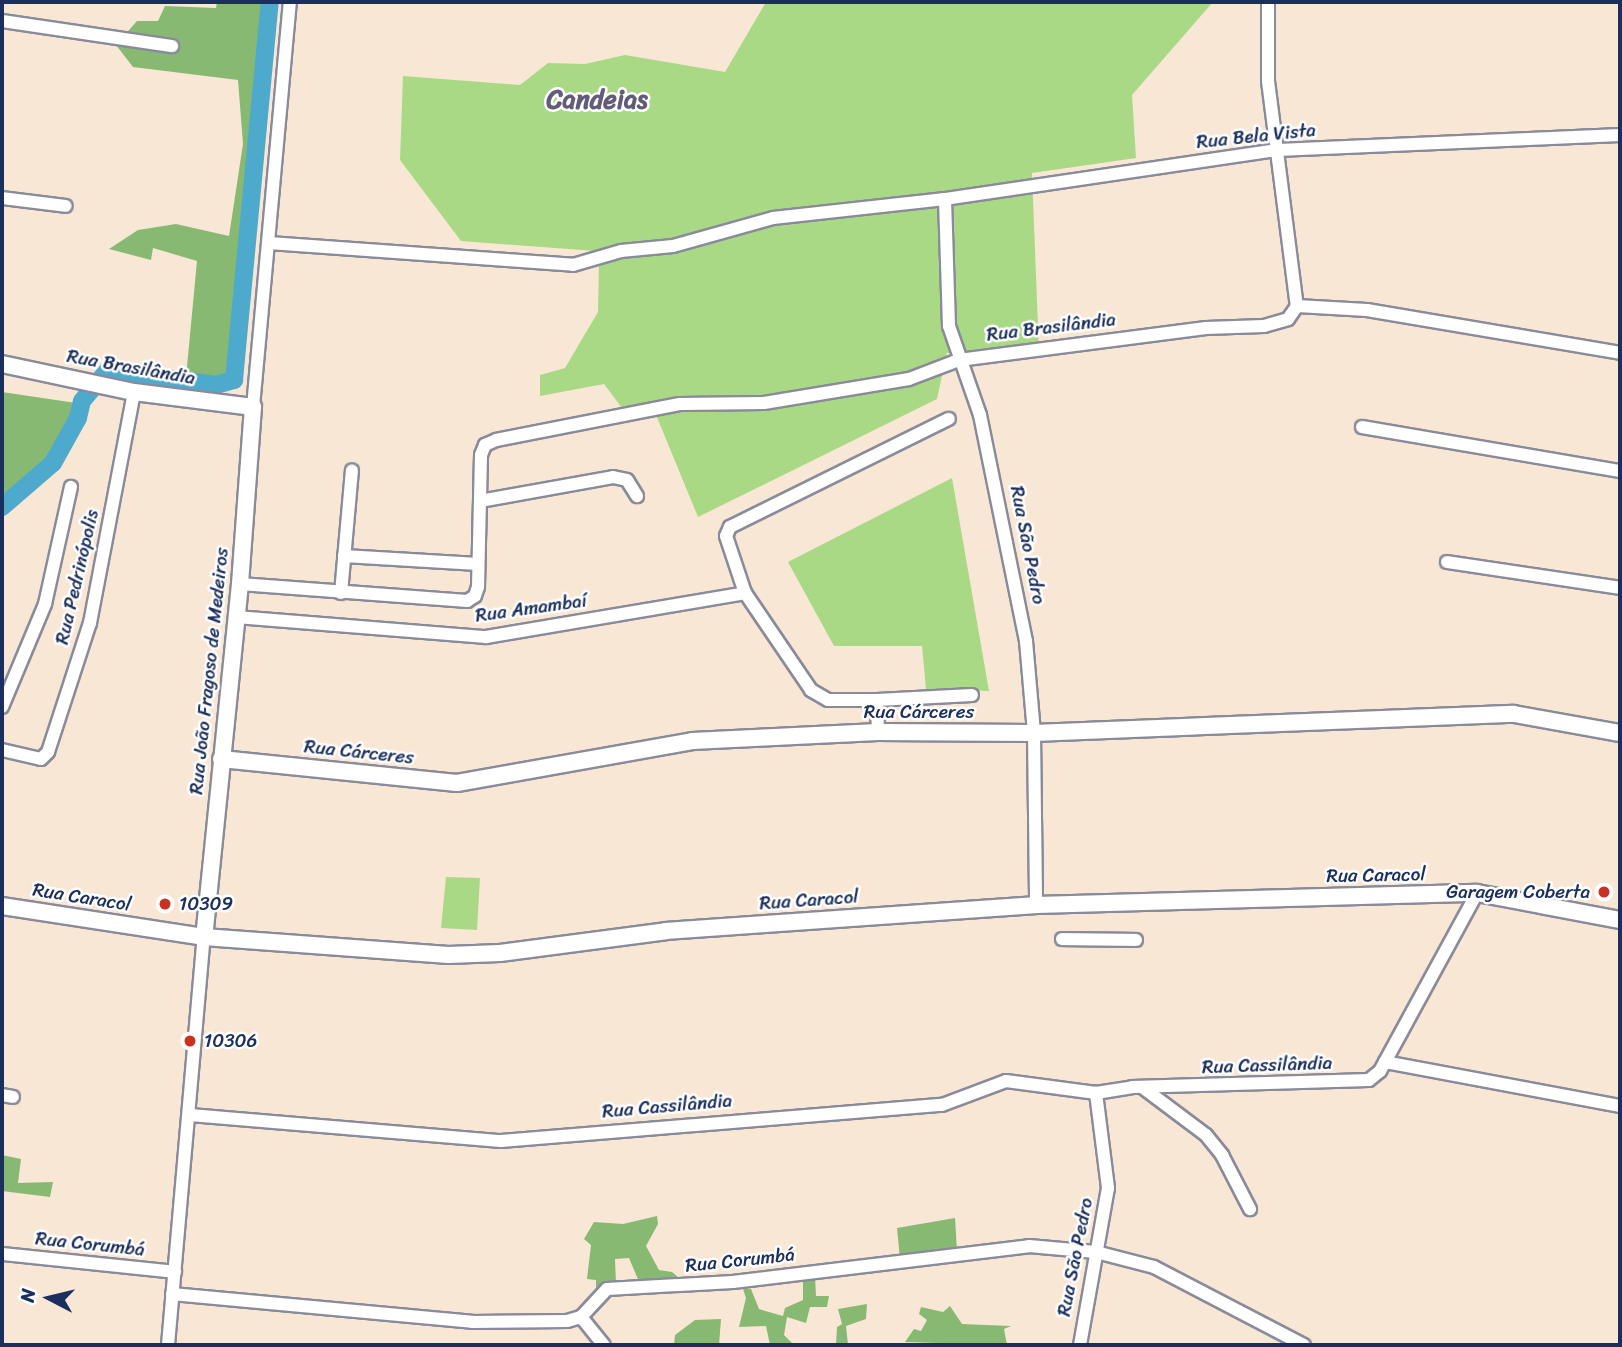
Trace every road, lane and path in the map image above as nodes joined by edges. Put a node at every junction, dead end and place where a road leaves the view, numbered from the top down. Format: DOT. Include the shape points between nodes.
graph roads {
  1 [pos="290,2"];
  2 [pos="1268,2"];
  3 [pos="2,21"];
  4 [pos="172,46"];
  5 [pos="1620,135"];
  6 [pos="1278,150"];
  7 [pos="2,198"];
  8 [pos="945,199"];
  9 [pos="66,206"];
  10 [pos="269,243"];
  11 [pos="1297,306"];
  12 [pos="1620,353"];
  13 [pos="960,360"];
  14 [pos="2,364"];
  15 [pos="134,392"];
  16 [pos="254,407"];
  17 [pos="949,419"];
  18 [pos="1362,427"];
  19 [pos="352,470"];
  20 [pos="1620,471"];
  21 [pos="71,487"];
  22 [pos="636,496"];
  23 [pos="480,501"];
  24 [pos="344,556"];
  25 [pos="1447,562"];
  26 [pos="478,564"];
  27 [pos="240,584"];
  28 [pos="1620,588"];
  29 [pos="341,593"];
  30 [pos="745,593"];
  31 [pos="236,617"];
  32 [pos="972,695"];
  33 [pos="877,700"];
  34 [pos="2,707"];
  35 [pos="878,732"];
  36 [pos="1034,733"];
  37 [pos="1620,733"];
  38 [pos="2,750"];
  39 [pos="221,759"];
  40 [pos="1477,893"];
  41 [pos="1036,905"];
  42 [pos="2,906"];
  43 [pos="1620,920"];
  44 [pos="204,937"];
  45 [pos="1062,939"];
  46 [pos="1136,940"];
  47 [pos="1385,1062"];
  48 [pos="1142,1087"];
  49 [pos="1096,1093"];
  50 [pos="1620,1106"];
  51 [pos="190,1115"];
  52 [pos="1250,1209"];
  53 [pos="1096,1252"];
  54 [pos="2,1254"];
  55 [pos="174,1272"];
  56 [pos="172,1294"];
  57 [pos="581,1317"];
  58 [pos="167,1345"];
  59 [pos="604,1345"];
  60 [pos="1080,1345"];
  61 [pos="1304,1345"];
  1 -- 10 [label="street, Rua João Fragoso de Medeiros"];
  2 -- 6 [label="street" via="1266,47"];
  3 -- 4 [label="street"];
  5 -- 6 [label="street, Rua Bela Vista"];
  6 -- 8 [label="street, Rua Bela Vista"];
  6 -- 11 [label="street"];
  7 -- 9 [label="street"];
  8 -- 10 [label="street, Rua Bela Vista" via="774,218 673,246 621,251 573,265"];
  8 -- 13 [label="street, Rua São Pedro" via="949,326"];
  10 -- 16 [label="street, Rua João Fragoso de Medeiros"];
  11 -- 12 [label="street" via="1367,310"];
  11 -- 13 [label="street, Rua Brasilândia" via="1288,319 1264,326 1206,328"];
  13 -- 23 [label="street, Rua Brasilândia" via="909,379 764,404 680,404 485,445"];
  13 -- 36 [label="street, Rua São Pedro" via="999,491 1027,641"];
  14 -- 15 [label="street, Rua Brasilândia"];
  15 -- 16 [label="street, Rua Brasilândia"];
  15 -- 38 [label="street, Rua Pedrinópolis" via="90,624 48,752 37,759"];
  16 -- 27 [label="street, Rua João Fragoso de Medeiros"];
  17 -- 30 [label="street" via="736,524 726,536 727,546"];
  18 -- 20 [label="street"];
  19 -- 24 [label="street"];
  21 -- 34 [label="street" via="45,604"];
  22 -- 23 [label="street" via="627,480 613,477"];
  23 -- 26 [label="street"];
  24 -- 26 [label="street"];
  24 -- 29 [label="street"];
  25 -- 28 [label="street"];
  26 -- 29 [label="street" via="475,596 467,601"];
  27 -- 29 [label="street"];
  27 -- 31 [label="street, Rua João Fragoso de Medeiros"];
  30 -- 31 [label="street, Rua Amambaí" via="486,637"];
  30 -- 33 [label="street" via="811,690 828,699"];
  31 -- 39 [label="street, Rua João Fragoso de Medeiros"];
  32 -- 33 [label="street"];
  33 -- 35 [label="street"];
  35 -- 36 [label="street, Rua Cárceres"];
  35 -- 39 [label="street, Rua Cárceres" via="692,741 457,783"];
  36 -- 37 [label="street, Rua Cárceres" via="1514,714"];
  36 -- 41 [label="street, Rua São Pedro"];
  39 -- 44 [label="street, Rua João Fragoso de Medeiros"];
  40 -- 41 [label="street, Rua Caracol"];
  40 -- 43 [label="street, Rua Caracol"];
  40 -- 47 [label="street, Rua Cassilândia"];
  41 -- 44 [label="street, Rua Caracol" via="666,931 500,953 448,955"];
  42 -- 44 [label="street, Rua Caracol"];
  44 -- 51 [label="street, Rua João Fragoso de Medeiros"];
  45 -- 46 [label="street"];
  47 -- 48 [label="street, Rua Cassilândia" via="1375,1077 1362,1081"];
  47 -- 50 [label="street"];
  48 -- 49 [label="street, Rua Cassilândia"];
  48 -- 52 [label="street" via="1206,1135 1222,1155"];
  49 -- 51 [label="street, Rua Cassilândia" via="1006,1082 942,1105 501,1141"];
  49 -- 53 [label="street, Rua São Pedro" via="1108,1188"];
  51 -- 55 [label="street, Rua João Fragoso de Medeiros"];
  53 -- 57 [label="street, Rua Corumbá" via="1010,1247 733,1282 615,1288 599,1294"];
  53 -- 60 [label="street, Rua São Pedro"];
  53 -- 61 [label="street, Rua Corumbá" via="1154,1267"];
  54 -- 55 [label="street, Rua Corumbá"];
  55 -- 56 [label="street, Rua João Fragoso de Medeiros"];
  56 -- 57 [label="street" via="472,1322 533,1323"];
  56 -- 58 [label="street, Rua João Fragoso de Medeiros"];
  57 -- 59 [label="street"];
}
